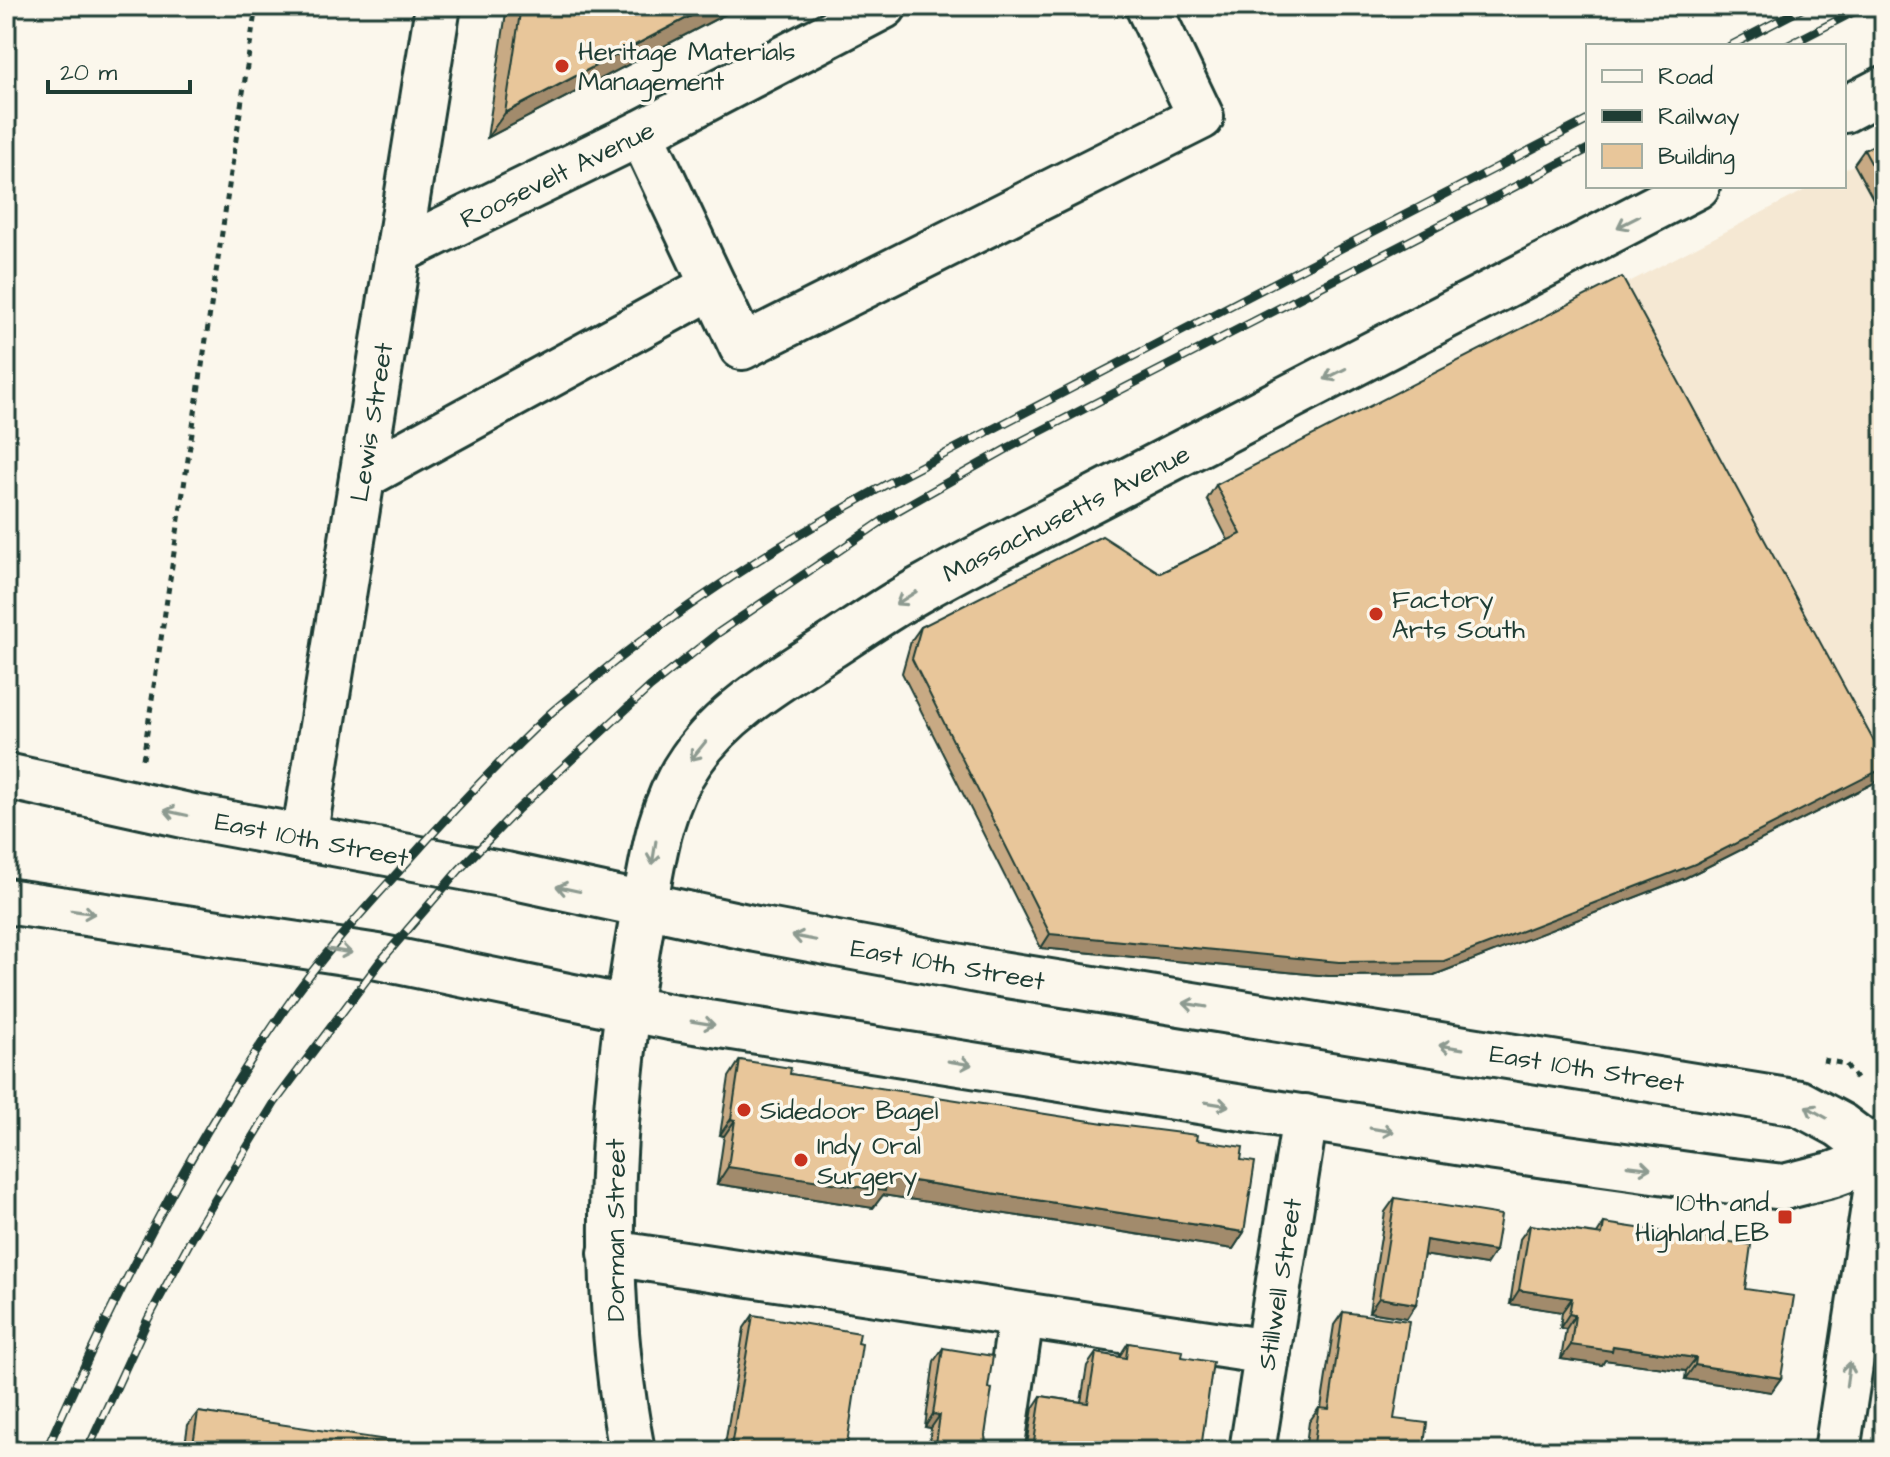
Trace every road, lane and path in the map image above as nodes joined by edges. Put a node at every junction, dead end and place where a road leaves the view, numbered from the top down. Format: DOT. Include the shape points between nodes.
graph roads {
  1 [pos="256,6"];
  2 [pos="438,6"];
  3 [pos="884,6"];
  4 [pos="1148,6"];
  5 [pos="1884,89"];
  6 [pos="1846,109"];
  7 [pos="641,133"];
  8 [pos="1693,188"];
  9 [pos="399,251"];
  10 [pos="713,286"];
  11 [pos="362,477"];
  12 [pos="143,764"];
  13 [pos="6,776"];
  14 [pos="304,838"];
  15 [pos="6,901"];
  16 [pos="645,906"];
  17 [pos="627,1008"];
  18 [pos="1305,1117"];
  19 [pos="1883,1151"];
  20 [pos="611,1253"];
  21 [pos="1021,1317"];
  22 [pos="1268,1352"];
  23 [pos="632,1451"];
  24 [pos="1001,1451"];
  25 [pos="1252,1451"];
  26 [pos="1837,1451"];
  1 -- 12 [label="path"];
  2 -- 9 [label="street, Lewis Street"];
  3 -- 7 [label="street, Roosevelt Avenue"];
  4 -- 10 [label="street" via="1201,117 742,347"];
  5 -- 6 [label="street"];
  7 -- 9 [label="street, Roosevelt Avenue"];
  7 -- 10 [label="street"];
  8 -- 16 [label="street, Massachusetts Avenue, one-way" via="921,589 745,703 689,762 668,801"];
  9 -- 11 [label="street, Lewis Street"];
  10 -- 11 [label="street"];
  11 -- 14 [label="street, Lewis Street"];
  14 -- 13 [label="street, East 10th Street, one-way"];
  16 -- 14 [label="street, East 10th Street, one-way"];
  15 -- 17 [label="street, one-way" via="378,957"];
  16 -- 17 [label="street, Massachusetts Avenue"];
  19 -- 16 [label="street, East 10th Street, one-way" via="1799,1103 988,972"];
  17 -- 18 [label="street, one-way"];
  17 -- 20 [label="street, Dorman Street" via="611,1189"];
  18 -- 19 [label="street, one-way" via="1784,1187 1831,1175"];
  18 -- 22 [label="street, Stillwell Street"];
  26 -- 19 [label="street, one-way"];
  20 -- 21 [label="street"];
  20 -- 23 [label="street, Dorman Street" via="616,1350"];
  21 -- 22 [label="street"];
  21 -- 24 [label="street"];
  22 -- 25 [label="street, Stillwell Street"];
}
